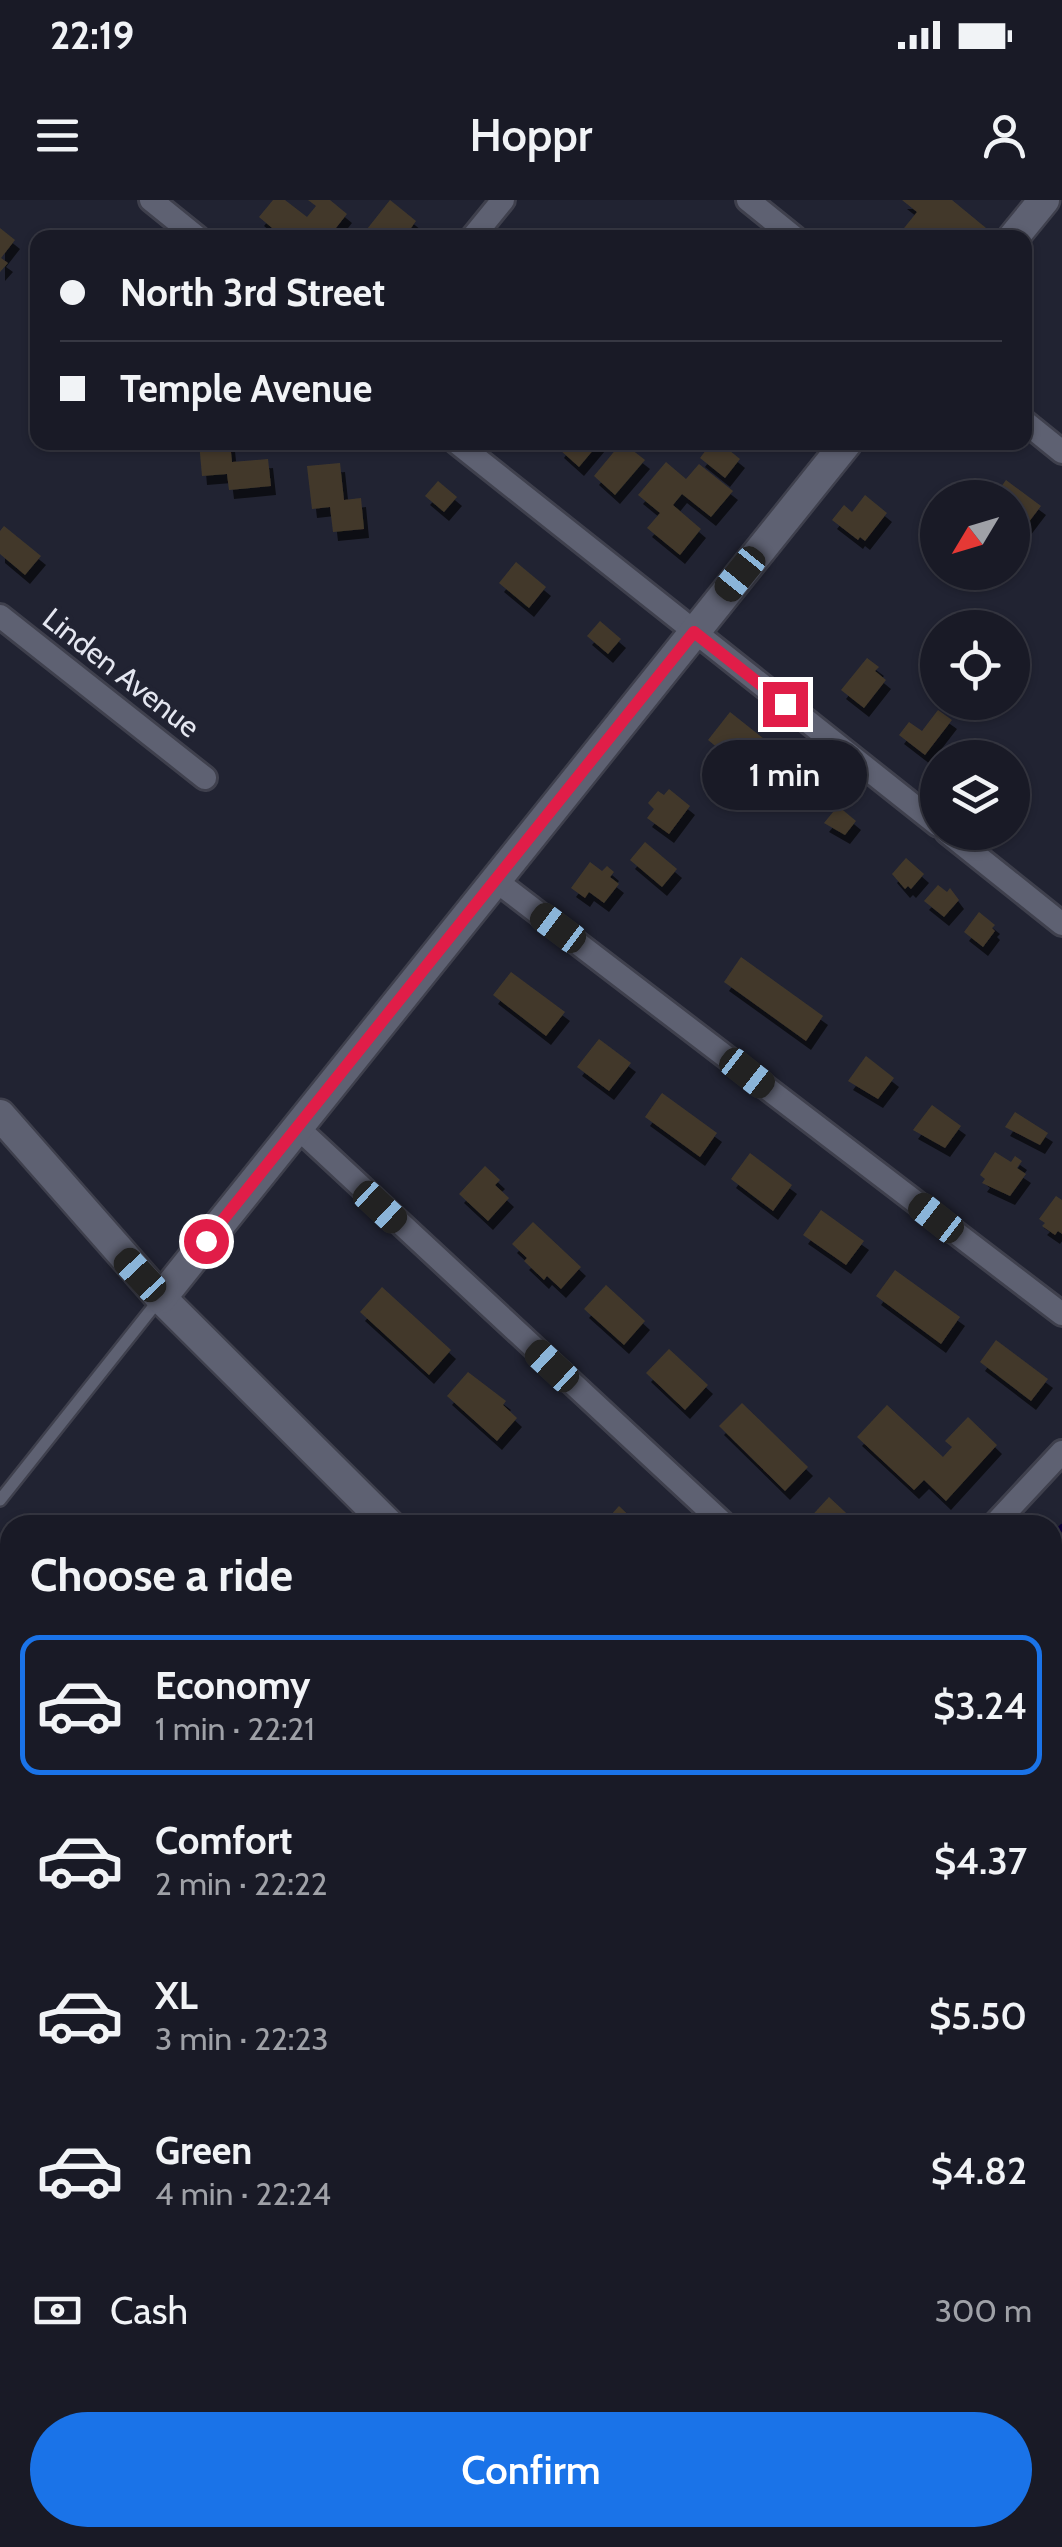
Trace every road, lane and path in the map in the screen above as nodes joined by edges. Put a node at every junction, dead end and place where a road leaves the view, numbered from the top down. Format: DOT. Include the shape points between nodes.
graph roads {
  1 [pos="151,200"];
  2 [pos="503,200"];
  3 [pos="748,200"];
  4 [pos="1044,200"];
  5 [pos="188,230"];
  6 [pos="479,230"];
  7 [pos="784,230"];
  8 [pos="1020,230"];
  9 [pos="1032,428"];
  10 [pos="466,450"];
  11 [pos="841,450"];
  12 [pos="1062,452"];
  13 [pos="0,616"];
  14 [pos="694,632"];
  15 [pos="204,778"];
  16 [pos="920,811"];
  17 [pos="970,850"];
  18 [pos="496,880"];
  19 [pos="1062,924"];
  20 [pos="0,1115"];
  21 [pos="298,1128"];
  22 [pos="161,1298"];
  23 [pos="1062,1314"];
  24 [pos="1062,1452"];
  25 [pos="0,1500"];
  26 [pos="379,1515"];
  27 [pos="713,1515"];
  28 [pos="1003,1515"];
  1 -- 5 [label="street"];
  2 -- 6 [label="street"];
  3 -- 7 [label="street"];
  4 -- 8 [label="street"];
  9 -- 12 [label="street"];
  10 -- 14 [label="street"];
  11 -- 14 [label="street"];
  13 -- 15 [label="street, Linden Avenue"];
  14 -- 16 [label="street"];
  14 -- 18 [label="street"];
  17 -- 19 [label="street"];
  18 -- 21 [label="street"];
  18 -- 23 [label="street"];
  20 -- 22 [label="street"];
  21 -- 22 [label="street"];
  21 -- 27 [label="street"];
  22 -- 25 [label="lane"];
  22 -- 26 [label="street"];
  24 -- 28 [label="street"];
}
